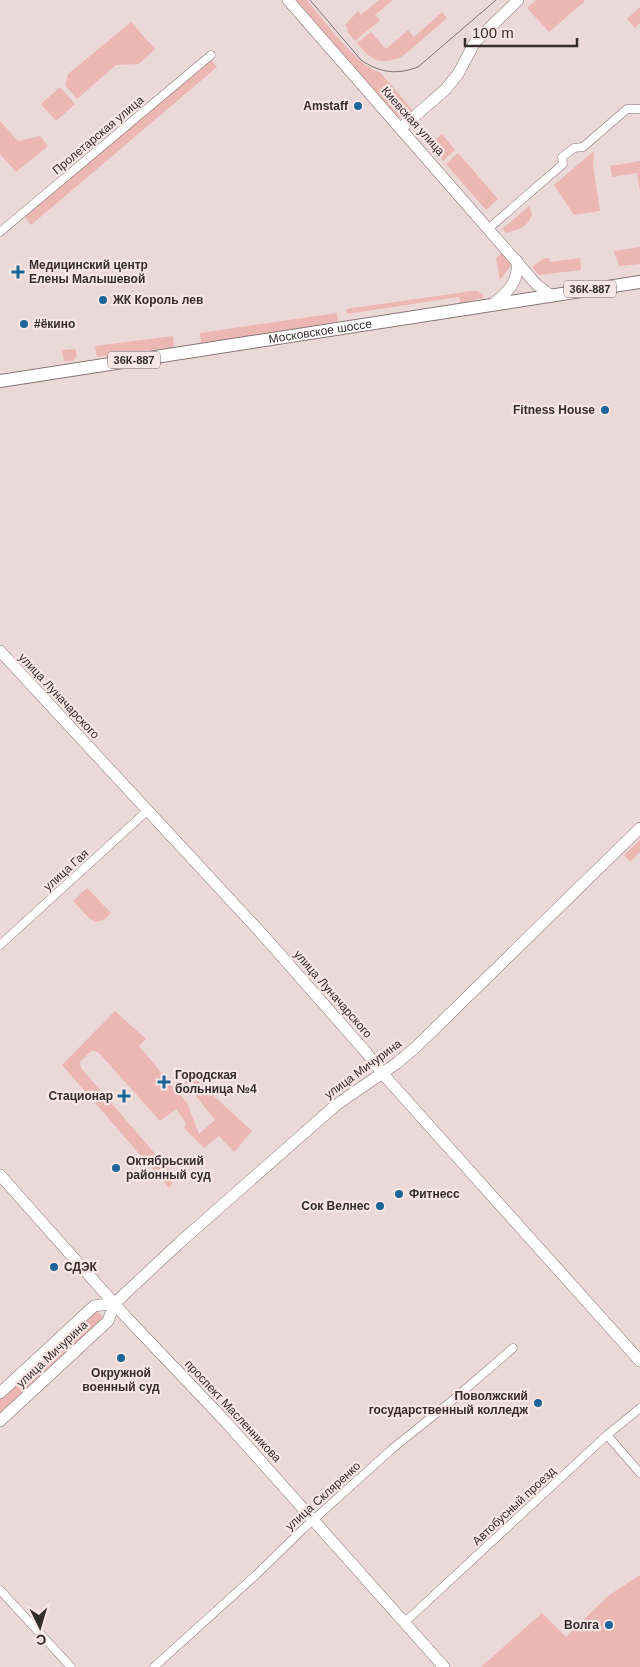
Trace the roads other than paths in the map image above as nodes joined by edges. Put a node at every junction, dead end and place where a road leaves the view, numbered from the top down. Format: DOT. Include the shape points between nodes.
graph roads {
  1 [pos="288,0"];
  2 [pos="518,0"];
  3 [pos="211,55"];
  4 [pos="640,110"];
  5 [pos="401,128"];
  6 [pos="488,229"];
  7 [pos="0,232"];
  8 [pos="517,261"];
  9 [pos="640,282"];
  10 [pos="550,295"];
  11 [pos="493,304"];
  12 [pos="0,381"];
  13 [pos="0,651"];
  14 [pos="147,811"];
  15 [pos="640,828"];
  16 [pos="0,945"];
  17 [pos="382,1073"];
  18 [pos="0,1175"];
  19 [pos="115,1303"];
  20 [pos="513,1348"];
  21 [pos="640,1361"];
  22 [pos="0,1393"];
  23 [pos="640,1408"];
  24 [pos="0,1421"];
  25 [pos="607,1436"];
  26 [pos="640,1473"];
  27 [pos="313,1520"];
  28 [pos="0,1590"];
  29 [pos="404,1623"];
  30 [pos="70,1667"];
  31 [pos="154,1667"];
  32 [pos="444,1667"];
  1 -- 5 [label="main road, Киевская улица"];
  2 -- 5 [label="main road" via="475,42 458,74 445,90"];
  3 -- 7 [label="street, Пролетарская улица"];
  4 -- 6 [label="street" via="627,109 583,147 574,148 562,158 563,164"];
  5 -- 6 [label="main road, Киевская улица"];
  6 -- 8 [label="main road, Киевская улица"];
  8 -- 10 [label="main road, Киевская улица"];
  8 -- 11 [label="main road" via="513,284"];
  9 -- 10 [label="main road, Московское шоссе / 36К-887"];
  10 -- 11 [label="main road, Московское шоссе / 36К-887"];
  11 -- 12 [label="main road, Московское шоссе / 36К-887"];
  13 -- 14 [label="main road, улица Луначарского"];
  14 -- 16 [label="street, улица Гая"];
  14 -- 17 [label="main road, улица Луначарского" via="262,934"];
  15 -- 17 [label="main road, улица Мичурина" via="416,1047"];
  17 -- 19 [label="main road, улица Мичурина" via="336,1105 301,1135"];
  17 -- 21 [label="main road, улица Луначарского"];
  18 -- 19 [label="main road, проспект Масленникова"];
  19 -- 22 [label="main road, улица Мичурина" via="94,1306"];
  19 -- 24 [label="main road, улица Мичурина" via="108,1320"];
  19 -- 27 [label="main road, проспект Масленникова"];
  20 -- 27 [label="street, улица Скляренко"];
  23 -- 25 [label="street, Автобусный проезд"];
  25 -- 26 [label="street"];
  25 -- 29 [label="street, Автобусный проезд"];
  27 -- 29 [label="main road, проспект Масленникова"];
  27 -- 31 [label="street, улица Скляренко"];
  28 -- 30 [label="street"];
  29 -- 32 [label="main road, проспект Масленникова"];
}
